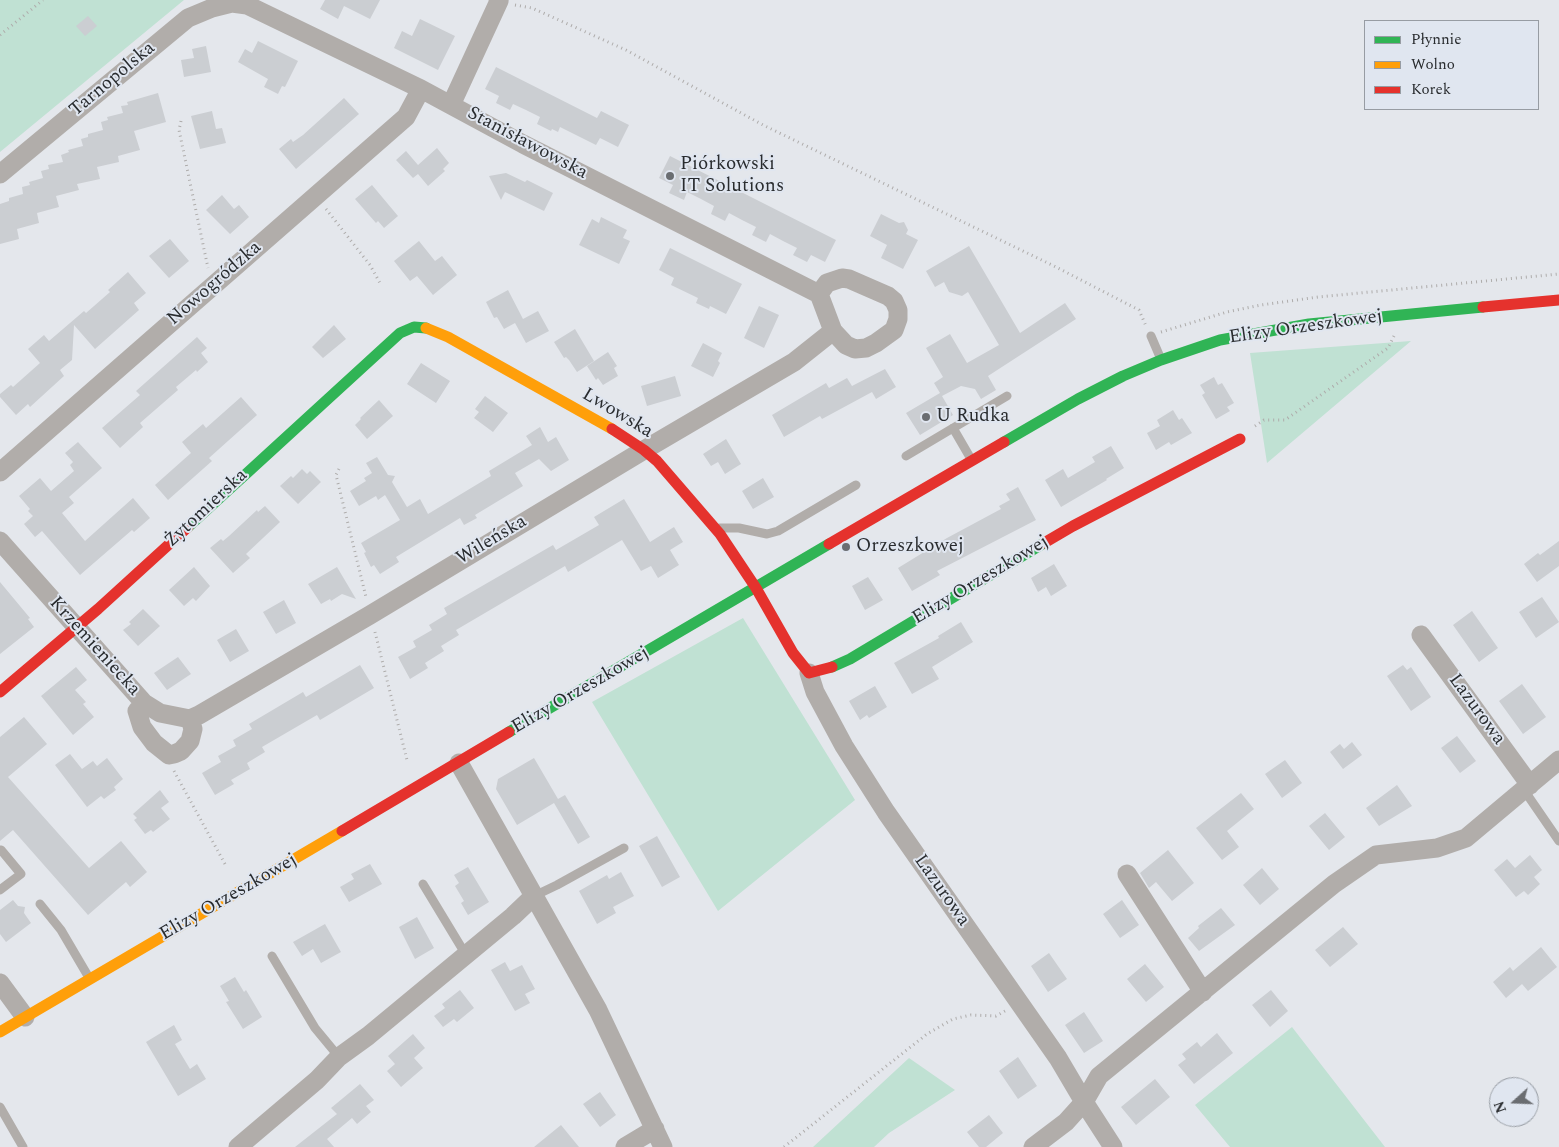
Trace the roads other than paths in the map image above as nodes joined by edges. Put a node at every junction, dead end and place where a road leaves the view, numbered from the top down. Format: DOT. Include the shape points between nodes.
graph roads {
  1 [pos="499,1"];
  2 [pos="233,2"];
  3 [pos="421,89"];
  4 [pos="452,105"];
  5 [pos="0,174"];
  6 [pos="818,294"];
  7 [pos="1559,300"];
  8 [pos="414,327"];
  9 [pos="833,332"];
  10 [pos="1151,336"];
  11 [pos="1161,360"];
  12 [pos="1007,396"];
  13 [pos="953,428"];
  14 [pos="1240,439"];
  15 [pos="644,450"];
  16 [pos="906,456"];
  17 [pos="972,461"];
  18 [pos="0,472"];
  19 [pos="856,485"];
  20 [pos="715,528"];
  21 [pos="0,541"];
  22 [pos="756,588"];
  23 [pos="77,627"];
  24 [pos="1421,635"];
  25 [pos="809,673"];
  26 [pos="0,692"];
  27 [pos="144,703"];
  28 [pos="190,719"];
  29 [pos="1559,760"];
  30 [pos="459,763"];
  31 [pos="1527,788"];
  32 [pos="1559,841"];
  33 [pos="624,848"];
  34 [pos="1,850"];
  35 [pos="1127,874"];
  36 [pos="423,884"];
  37 [pos="0,890"];
  38 [pos="534,896"];
  39 [pos="40,904"];
  40 [pos="466,955"];
  41 [pos="272,956"];
  42 [pos="90,979"];
  43 [pos="0,983"];
  44 [pos="1203,992"];
  45 [pos="25,1017"];
  46 [pos="0,1032"];
  47 [pos="339,1057"];
  48 [pos="1084,1102"];
  49 [pos="0,1107"];
  50 [pos="655,1129"];
  51 [pos="23,1147"];
  52 [pos="238,1147"];
  53 [pos="625,1147"];
  54 [pos="663,1147"];
  55 [pos="1033,1147"];
  56 [pos="1113,1147"];
  1 -- 4 [label="street"];
  2 -- 3 [label="street, Stanisławowska" via="247,5"];
  2 -- 5 [label="street, Tarnopolska" via="188,18"];
  3 -- 4 [label="street, Stanisławowska"];
  3 -- 18 [label="street, Nowogródzka" via="406,117"];
  4 -- 6 [label="street, Stanisławowska"];
  6 -- 9 [label="street"];
  6 -- 9 [label="street" via="827,283 849,279 888,296 898,310 894,330 876,344 855,349"];
  7 -- 11 [label="street, Elizy Orzeszkowej" via="1280,328 1220,340"];
  8 -- 15 [label="street, Lwowska" via="448,337"];
  8 -- 23 [label="street, Żytomierska" via="400,333 359,369"];
  9 -- 15 [label="street, Wileńska" via="794,362"];
  10 -- 11 [label="lane"];
  11 -- 17 [label="street, Elizy Orzeszkowej" via="1099,388"];
  12 -- 13 [label="lane"];
  13 -- 16 [label="lane"];
  13 -- 17 [label="lane"];
  14 -- 25 [label="street, Elizy Orzeszkowej" via="1072,526 850,659"];
  15 -- 20 [label="street, Lwowska"];
  15 -- 28 [label="street, Wileńska"];
  17 -- 22 [label="street, Elizy Orzeszkowej"];
  19 -- 20 [label="lane" via="778,531 767,534 739,528"];
  20 -- 22 [label="street, Lwowska"];
  21 -- 23 [label="street, Krzemieniecka"];
  22 -- 25 [label="street" via="793,653"];
  22 -- 30 [label="street, Elizy Orzeszkowej"];
  23 -- 26 [label="street, Żytomierska"];
  23 -- 27 [label="street, Krzemieniecka"];
  24 -- 31 [label="street, Lazurowa"];
  25 -- 48 [label="street, Lazurowa" via="815,692 870,787 1058,1058"];
  27 -- 28 [label="street" via="160,713"];
  27 -- 28 [label="street, Krzemieniecka" via="137,711 142,727 169,755 181,751 190,740 193,728"];
  29 -- 31 [label="street"];
  30 -- 38 [label="street"];
  30 -- 42 [label="street, Elizy Orzeszkowej"];
  31 -- 32 [label="lane"];
  31 -- 44 [label="street" via="1466,838 1436,848 1376,855 1316,897"];
  33 -- 38 [label="lane"];
  34 -- 37 [label="lane" via="22,874"];
  35 -- 44 [label="street"];
  36 -- 40 [label="lane"];
  38 -- 40 [label="street"];
  38 -- 50 [label="street" via="598,1010"];
  39 -- 42 [label="lane"];
  40 -- 47 [label="street"];
  41 -- 47 [label="lane" via="314,1028"];
  42 -- 45 [label="street, Elizy Orzeszkowej"];
  43 -- 45 [label="street"];
  44 -- 48 [label="street" via="1099,1076"];
  45 -- 46 [label="street, Elizy Orzeszkowej"];
  47 -- 52 [label="street" via="317,1080"];
  48 -- 55 [label="street" via="1066,1122"];
  48 -- 56 [label="street, Lazurowa"];
  49 -- 51 [label="lane"];
  50 -- 53 [label="street"];
  50 -- 54 [label="street"];
}
